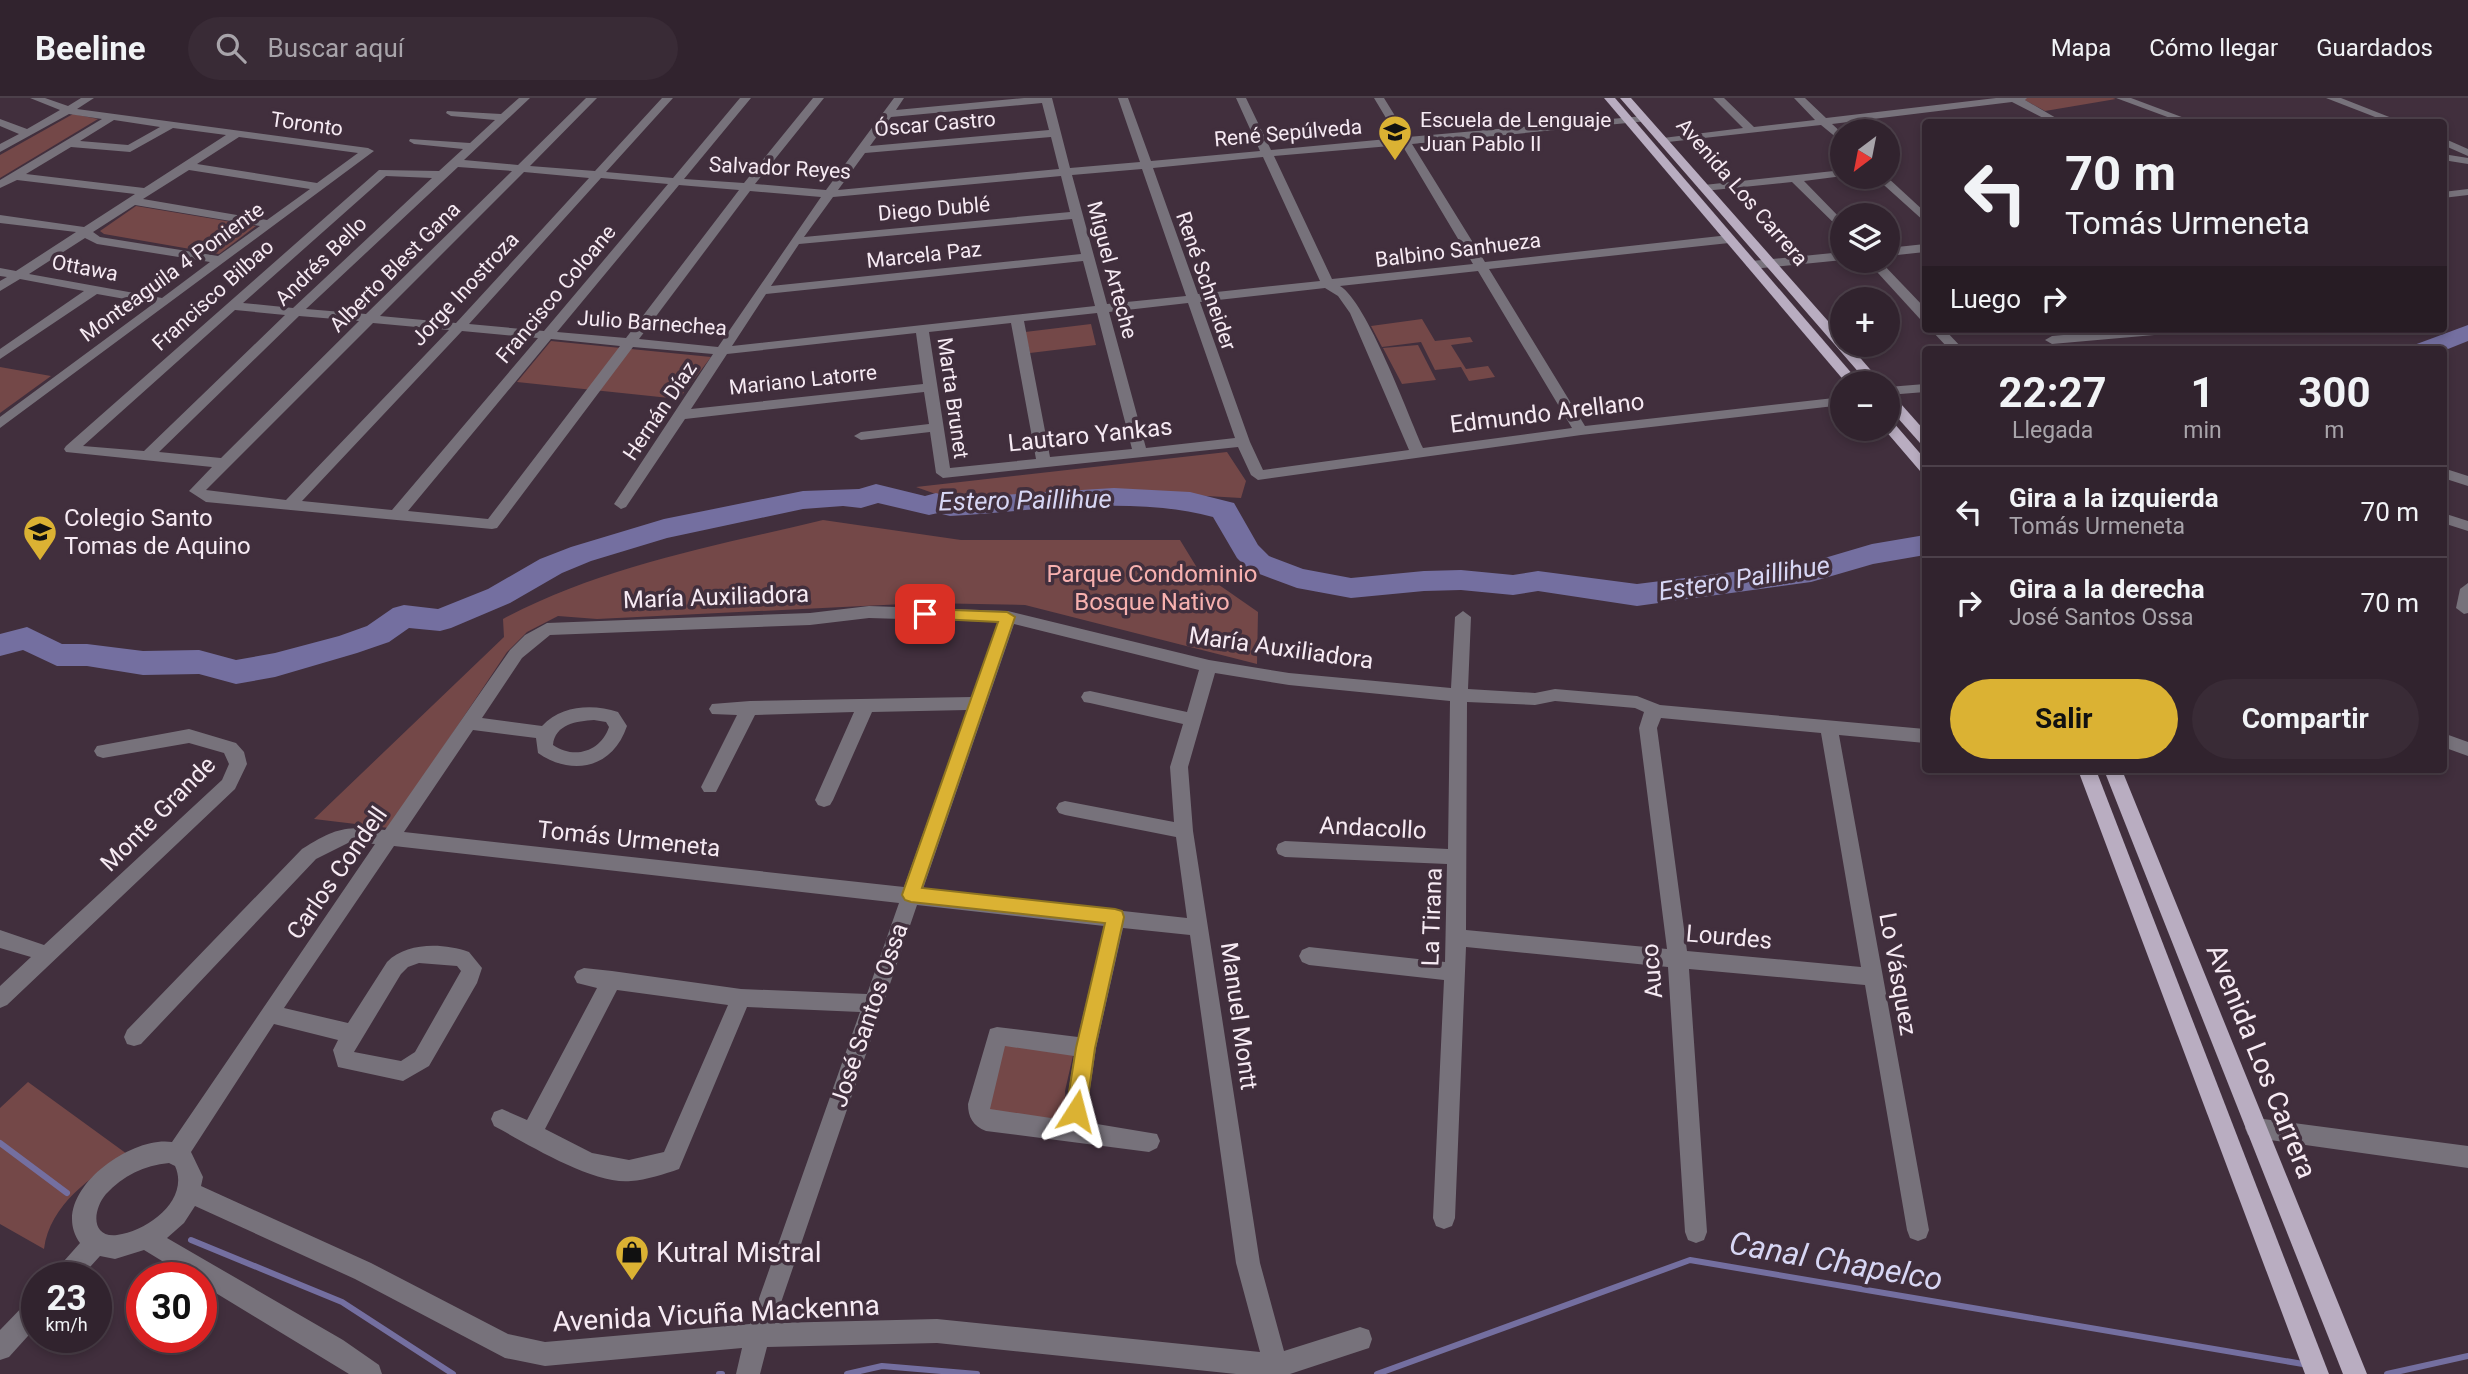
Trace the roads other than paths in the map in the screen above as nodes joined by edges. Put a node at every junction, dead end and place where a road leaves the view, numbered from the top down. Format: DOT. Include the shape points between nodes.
graph roads {
  1 [pos="35,98"];
  2 [pos="89,98"];
  3 [pos="525,98"];
  4 [pos="592,98"];
  5 [pos="668,98"];
  6 [pos="746,98"];
  7 [pos="819,98"];
  8 [pos="899,98"];
  9 [pos="1046,98"];
  10 [pos="1123,98"];
  11 [pos="1241,98"];
  12 [pos="1379,98"];
  13 [pos="1609,98"];
  14 [pos="1625,98"];
  15 [pos="1718,98"];
  16 [pos="1799,98"];
  17 [pos="2016,98"];
  18 [pos="2121,98"];
  19 [pos="2331,98"];
  20 [pos="68,110"];
  21 [pos="451,113"];
  22 [pos="887,114"];
  23 [pos="112,117"];
  24 [pos="504,118"];
  25 [pos="1644,119"];
  26 [pos="2053,119"];
  27 [pos="2181,119"];
  28 [pos="2389,119"];
  29 [pos="1627,120"];
  30 [pos="0,122"];
  31 [pos="1824,122"];
  32 [pos="172,125"];
  33 [pos="1830,128"];
  34 [pos="1752,131"];
  35 [pos="27,133"];
  36 [pos="1054,133"];
  37 [pos="236,134"];
  38 [pos="414,141"];
  39 [pos="1404,141"];
  40 [pos="1663,141"];
  41 [pos="69,143"];
  42 [pos="2447,144"];
  43 [pos="473,147"];
  44 [pos="0,149"];
  45 [pos="861,150"];
  46 [pos="368,151"];
  47 [pos="1266,154"];
  48 [pos="2447,157"];
  49 [pos="2467,158"];
  50 [pos="455,163"];
  51 [pos="187,166"];
  52 [pos="1145,166"];
  53 [pos="520,170"];
  54 [pos="1065,173"];
  55 [pos="1830,174"];
  56 [pos="442,175"];
  57 [pos="598,175"];
  58 [pos="16,176"];
  59 [pos="1795,178"];
  60 [pos="676,181"];
  61 [pos="0,185"];
  62 [pos="320,187"];
  63 [pos="747,187"];
  64 [pos="1704,188"];
  65 [pos="1896,189"];
  66 [pos="146,192"];
  67 [pos="2468,192"];
  68 [pos="829,194"];
  69 [pos="2447,195"];
  70 [pos="133,201"];
  71 [pos="1919,207"];
  72 [pos="1830,214"];
  73 [pos="1077,215"];
  74 [pos="0,219"];
  75 [pos="270,223"];
  76 [pos="85,232"];
  77 [pos="1729,239"];
  78 [pos="795,241"];
  79 [pos="1922,248"];
  80 [pos="1900,251"];
  81 [pos="1089,257"];
  82 [pos="1830,257"];
  83 [pos="220,260"];
  84 [pos="1770,264"];
  85 [pos="1752,265"];
  86 [pos="1482,266"];
  87 [pos="0,271"];
  88 [pos="1884,273"];
  89 [pos="19,275"];
  90 [pos="1328,284"];
  91 [pos="0,287"];
  92 [pos="95,289"];
  93 [pos="763,291"];
  94 [pos="1192,299"];
  95 [pos="163,302"];
  96 [pos="233,306"];
  97 [pos="1102,309"];
  98 [pos="299,311"];
  99 [pos="1922,313"];
  100 [pos="1017,318"];
  101 [pos="369,320"];
  102 [pos="458,328"];
  103 [pos="922,329"];
  104 [pos="1941,333"];
  105 [pos="2044,333"];
  106 [pos="2147,333"];
  107 [pos="547,335"];
  108 [pos="630,344"];
  109 [pos="2057,345"];
  110 [pos="1953,346"];
  111 [pos="722,351"];
  112 [pos="0,355"];
  113 [pos="1843,371"];
  114 [pos="1864,371"];
  115 [pos="930,387"];
  116 [pos="1922,387"];
  117 [pos="1900,390"];
  118 [pos="1830,402"];
  119 [pos="1900,412"];
  120 [pos="679,415"];
  121 [pos="0,424"];
  122 [pos="936,427"];
  123 [pos="1581,431"];
  124 [pos="861,436"];
  125 [pos="1922,437"];
  126 [pos="1900,439"];
  127 [pos="1243,442"];
  128 [pos="1140,453"];
  129 [pos="1418,454"];
  130 [pos="147,456"];
  131 [pos="224,463"];
  132 [pos="1044,464"];
  133 [pos="1922,465"];
  134 [pos="943,473"];
  135 [pos="2447,474"];
  136 [pos="1258,475"];
  137 [pos="2468,481"];
  138 [pos="621,504"];
  139 [pos="289,506"];
  140 [pos="397,514"];
  141 [pos="2447,519"];
  142 [pos="2468,526"];
  143 [pos="2468,589"];
  144 [pos="2464,608"];
  145 [pos="1007,617"];
  146 [pos="1463,617"];
  147 [pos="547,629"];
  148 [pos="1209,666"];
  149 [pos="1459,695"];
  150 [pos="1090,697"];
  151 [pos="977,704"];
  152 [pos="866,705"];
  153 [pos="751,707"];
  154 [pos="719,709"];
  155 [pos="1658,711"];
  156 [pos="1193,720"];
  157 [pos="471,723"];
  158 [pos="1829,727"];
  159 [pos="546,733"];
  160 [pos="1922,736"];
  161 [pos="2447,742"];
  162 [pos="2468,750"];
  163 [pos="103,751"];
  164 [pos="2088,773"];
  165 [pos="2114,773"];
  166 [pos="710,787"];
  167 [pos="824,800"];
  168 [pos="1065,808"];
  169 [pos="1184,831"];
  170 [pos="392,838"];
  171 [pos="1285,849"];
  172 [pos="1459,857"];
  173 [pos="911,895"];
  174 [pos="1115,917"];
  175 [pos="1200,928"];
  176 [pos="1456,938"];
  177 [pos="0,939"];
  178 [pos="47,954"];
  179 [pos="1309,956"];
  180 [pos="1678,959"];
  181 [pos="1455,972"];
  182 [pos="584,976"];
  183 [pos="1872,977"];
  184 [pos="612,980"];
  185 [pos="0,999"];
  186 [pos="741,999"];
  187 [pos="873,1003"];
  188 [pos="269,1014"];
  189 [pos="353,1034"];
  190 [pos="134,1037"];
  191 [pos="1086,1048"];
  192 [pos="502,1119"];
  193 [pos="2256,1128"];
  194 [pos="1073,1131"];
  195 [pos="531,1134"];
  196 [pos="1149,1141"];
  197 [pos="177,1154"];
  198 [pos="2468,1157"];
  199 [pos="189,1192"];
  200 [pos="1444,1219"];
  201 [pos="1918,1230"];
  202 [pos="1696,1232"];
  203 [pos="145,1238"];
  204 [pos="96,1242"];
  205 [pos="78,1262"];
  206 [pos="21,1325"];
  207 [pos="758,1335"];
  208 [pos="1360,1339"];
  209 [pos="0,1348"];
  210 [pos="1277,1370"];
  211 [pos="370,1374"];
  212 [pos="748,1374"];
  213 [pos="2317,1374"];
  214 [pos="2355,1374"];
  1 -- 20 [label="street, Toronto"];
  2 -- 20 [label="street"];
  3 -- 24 [label="street, Andrés Bello"];
  4 -- 53 [label="street, Alberto Blest Gana"];
  5 -- 57 [label="street, Jorge Inostroza"];
  6 -- 60 [label="street, Francisco Coloane"];
  7 -- 63 [label="street"];
  8 -- 22 [label="street, Hernán Díaz"];
  9 -- 22 [label="street"];
  9 -- 36 [label="street, Miguel Arteche"];
  10 -- 52 [label="street, René Schneider"];
  11 -- 47 [label="street"];
  12 -- 39 [label="street"];
  13 -- 29 [label="main road, Avenida Los Carrera"];
  14 -- 25 [label="main road, Avenida Los Carrera"];
  15 -- 34 [label="street"];
  16 -- 31 [label="street"];
  17 -- 26 [label="street"];
  17 -- 31 [label="street"];
  18 -- 27 [label="street"];
  19 -- 28 [label="street"];
  20 -- 23 [label="street, Toronto"];
  20 -- 35 [label="street"];
  21 -- 24 [label="street"];
  22 -- 45 [label="street, Hernán Díaz"];
  23 -- 32 [label="street, Toronto"];
  23 -- 41 [label="street"];
  24 -- 43 [label="street, Andrés Bello"];
  25 -- 29 [label="street, René Sepúlveda"];
  25 -- 40 [label="main road, Avenida Los Carrera"];
  29 -- 39 [label="street, René Sepúlveda"];
  29 -- 77 [label="main road, Avenida Los Carrera"];
  30 -- 35 [label="street"];
  31 -- 33 [label="street"];
  31 -- 34 [label="street"];
  32 -- 37 [label="street, Toronto"];
  32 -- 41 [label="street" via="130,149"];
  34 -- 40 [label="street"];
  35 -- 44 [label="street"];
  36 -- 45 [label="street, Óscar Castro"];
  36 -- 54 [label="street, Miguel Arteche"];
  37 -- 46 [label="street, Toronto"];
  37 -- 51 [label="street"];
  38 -- 43 [label="street"];
  39 -- 47 [label="street, René Sepúlveda"];
  39 -- 86 [label="street"];
  40 -- 64 [label="main road, Avenida Los Carrera"];
  41 -- 58 [label="street"];
  42 -- 49 [label="street"];
  43 -- 50 [label="street, Andrés Bello"];
  45 -- 68 [label="street, Hernán Díaz"];
  46 -- 62 [label="street, Monteaguila 4 Poniente"];
  47 -- 52 [label="street, René Sepúlveda"];
  47 -- 90 [label="street"];
  48 -- 49 [label="street"];
  50 -- 53 [label="street, Salvador Reyes"];
  50 -- 56 [label="street, Andrés Bello"];
  51 -- 62 [label="street"];
  51 -- 66 [label="street"];
  52 -- 54 [label="street, Salvador Reyes"];
  52 -- 94 [label="street, René Schneider"];
  53 -- 57 [label="street, Salvador Reyes"];
  53 -- 101 [label="street, Alberto Blest Gana"];
  54 -- 68 [label="street, Salvador Reyes"];
  54 -- 73 [label="street, Miguel Arteche"];
  55 -- 59 [label="street"];
  56 -- 96 [label="street, Francisco Bilbao" via="383,172"];
  56 -- 98 [label="street, Andrés Bello"];
  57 -- 60 [label="street, Salvador Reyes"];
  57 -- 102 [label="street, Jorge Inostroza"];
  58 -- 61 [label="street"];
  58 -- 66 [label="street"];
  59 -- 64 [label="street"];
  59 -- 72 [label="street"];
  60 -- 63 [label="street, Salvador Reyes"];
  60 -- 107 [label="street, Francisco Coloane"];
  62 -- 75 [label="street, Monteaguila 4 Poniente"];
  63 -- 68 [label="street, Salvador Reyes"];
  63 -- 108 [label="street"];
  64 -- 84 [label="main road, Avenida Los Carrera"];
  65 -- 71 [label="street"];
  66 -- 70 [label="street"];
  67 -- 69 [label="street"];
  68 -- 78 [label="street, Hernán Díaz"];
  70 -- 75 [label="street"];
  70 -- 76 [label="street"];
  73 -- 78 [label="street, Diego Dublé"];
  73 -- 81 [label="street, Miguel Arteche"];
  74 -- 76 [label="street"];
  75 -- 83 [label="street, Monteaguila 4 Poniente"];
  76 -- 83 [label="street" via="97,240"];
  76 -- 89 [label="street"];
  77 -- 85 [label="main road, Avenida Los Carrera"];
  77 -- 86 [label="street, Balbino Sanhueza"];
  78 -- 93 [label="street, Hernán Díaz"];
  79 -- 80 [label="street"];
  81 -- 93 [label="street, Marcela Paz"];
  81 -- 97 [label="street, Miguel Arteche"];
  82 -- 84 [label="street"];
  83 -- 95 [label="street, Monteaguila 4 Poniente"];
  84 -- 85 [label="street"];
  84 -- 114 [label="main road, Avenida Los Carrera"];
  85 -- 113 [label="main road, Avenida Los Carrera"];
  86 -- 90 [label="street, Balbino Sanhueza"];
  86 -- 123 [label="street"];
  87 -- 89 [label="street, Ottawa"];
  88 -- 99 [label="street"];
  89 -- 91 [label="street"];
  89 -- 92 [label="street, Ottawa"];
  90 -- 94 [label="street, Balbino Sanhueza"];
  90 -- 129 [label="street" via="1343,293 1356,313"];
  92 -- 95 [label="street, Ottawa"];
  92 -- 112 [label="street"];
  93 -- 111 [label="street, Hernán Díaz"];
  94 -- 97 [label="street, Julio Barnechea"];
  94 -- 127 [label="street, René Schneider"];
  95 -- 121 [label="street, Monteaguila 4 Poniente"];
  96 -- 98 [label="street, Julio Barnechea"];
  96 -- 130 [label="street, Francisco Bilbao" via="71,449"];
  97 -- 100 [label="street, Julio Barnechea"];
  97 -- 128 [label="street, Miguel Arteche"];
  98 -- 101 [label="street, Julio Barnechea"];
  98 -- 130 [label="street, Andrés Bello"];
  100 -- 103 [label="street, Julio Barnechea"];
  100 -- 132 [label="street"];
  101 -- 102 [label="street, Julio Barnechea"];
  101 -- 131 [label="street, Alberto Blest Gana"];
  102 -- 107 [label="street, Julio Barnechea"];
  102 -- 139 [label="street, Jorge Inostroza"];
  103 -- 111 [label="street, Julio Barnechea"];
  103 -- 115 [label="street, Marta Brunet"];
  104 -- 110 [label="street"];
  105 -- 109 [label="street"];
  106 -- 109 [label="street"];
  107 -- 108 [label="street, Julio Barnechea"];
  107 -- 140 [label="street, Francisco Coloane"];
  108 -- 111 [label="street, Julio Barnechea"];
  108 -- 140 [label="street" via="492,524"];
  111 -- 120 [label="street, Hernán Díaz"];
  115 -- 120 [label="street, Mariano Latorre"];
  115 -- 122 [label="street, Marta Brunet"];
  116 -- 117 [label="street"];
  118 -- 123 [label="street, Edmundo Arellano"];
  119 -- 125 [label="main road"];
  120 -- 138 [label="street, Hernán Díaz"];
  122 -- 124 [label="street"];
  122 -- 134 [label="street, Marta Brunet"];
  123 -- 129 [label="street, Edmundo Arellano"];
  126 -- 133 [label="main road"];
  127 -- 128 [label="street, Lautaro Yankas"];
  127 -- 136 [label="street, René Schneider"];
  128 -- 132 [label="street, Lautaro Yankas"];
  129 -- 136 [label="street, Edmundo Arellano"];
  130 -- 131 [label="street"];
  131 -- 139 [label="street, Alberto Blest Gana" via="200,485 199,494"];
  132 -- 134 [label="street, Lautaro Yankas"];
  135 -- 137 [label="street"];
  139 -- 140 [label="street"];
  141 -- 142 [label="street"];
  143 -- 144 [label="street"];
  145 -- 147 [label="street, María Auxiliadora" via="869,612 810,619"];
  145 -- 148 [label="street, María Auxiliadora"];
  145 -- 151 [label="street, José Santos Ossa"];
  146 -- 149 [label="street, La Tirana"];
  147 -- 157 [label="street, Carlos Condell" via="516,654"];
  148 -- 149 [label="street, María Auxiliadora" via="1289,679"];
  148 -- 156 [label="street, Manuel Montt"];
  149 -- 155 [label="street, María Auxiliadora" via="1535,699 1555,695 1637,702"];
  149 -- 172 [label="street, La Tirana"];
  150 -- 156 [label="street"];
  151 -- 152 [label="street"];
  151 -- 173 [label="street, José Santos Ossa"];
  152 -- 153 [label="street"];
  152 -- 167 [label="street"];
  153 -- 154 [label="street"];
  153 -- 166 [label="street"];
  155 -- 158 [label="street, María Auxiliadora"];
  155 -- 180 [label="street, Auco" via="1648,727"];
  156 -- 169 [label="street, Manuel Montt" via="1179,767"];
  157 -- 159 [label="street"];
  157 -- 170 [label="street, Carlos Condell"];
  158 -- 160 [label="street, María Auxiliadora"];
  158 -- 183 [label="street, Lo Vásquez"];
  161 -- 162 [label="street"];
  163 -- 178 [label="street, Monte Grande" via="189,736 230,748 238,764 229,784"];
  164 -- 213 [label="main road"];
  165 -- 193 [label="main road, Avenida Los Carrera"];
  168 -- 169 [label="street"];
  169 -- 175 [label="street, Manuel Montt"];
  170 -- 173 [label="street, Tomás Urmeneta"];
  170 -- 188 [label="street, Carlos Condell"];
  170 -- 190 [label="street, Tomás Urmeneta" via="350,834 309,854"];
  171 -- 172 [label="street, Andacollo"];
  172 -- 176 [label="street, La Tirana"];
  173 -- 174 [label="street, Tomás Urmeneta"];
  173 -- 187 [label="street, José Santos Ossa"];
  174 -- 175 [label="street, Tomás Urmeneta"];
  174 -- 191 [label="street"];
  175 -- 210 [label="street, Manuel Montt" via="1248,1263"];
  176 -- 180 [label="street, Lourdes"];
  176 -- 181 [label="street, La Tirana"];
  177 -- 178 [label="street"];
  178 -- 185 [label="street, Monte Grande"];
  179 -- 181 [label="street"];
  180 -- 183 [label="street, Lourdes"];
  180 -- 202 [label="street, Auco"];
  181 -- 200 [label="street, La Tirana"];
  182 -- 184 [label="street"];
  183 -- 201 [label="street, Lo Vásquez"];
  184 -- 186 [label="street"];
  184 -- 195 [label="street"];
  186 -- 187 [label="street"];
  186 -- 195 [label="street" via="671,1161 629,1171 589,1163"];
  187 -- 207 [label="street, José Santos Ossa"];
  188 -- 189 [label="street"];
  188 -- 197 [label="street, Carlos Condell"];
  189 -- 189 [label="street" via="343,1050 345,1060 396,1072 412,1067 429,1048 470,977 469,962 418,954 401,961"];
  191 -- 194 [label="street"];
  191 -- 194 [label="street" via="997,1036 979,1104 986,1121"];
  192 -- 195 [label="street"];
  193 -- 198 [label="street"];
  193 -- 214 [label="main road, Avenida Los Carrera"];
  194 -- 196 [label="street"];
  197 -- 199 [label="street" via="191,1169"];
  197 -- 204 [label="street" via="141,1156 103,1182 84,1217 86,1232"];
  199 -- 203 [label="street" via="174,1216"];
  199 -- 207 [label="street, Avenida Vicuña Mackenna" via="363,1271 505,1346 545,1354"];
  203 -- 204 [label="street" via="114,1247"];
  203 -- 211 [label="street"];
  204 -- 205 [label="street"];
  206 -- 209 [label="street"];
  207 -- 210 [label="street, Avenida Vicuña Mackenna" via="937,1331"];
  207 -- 212 [label="street, José Santos Ossa"];
  208 -- 210 [label="street, Avenida Vicuña Mackenna"];
}
